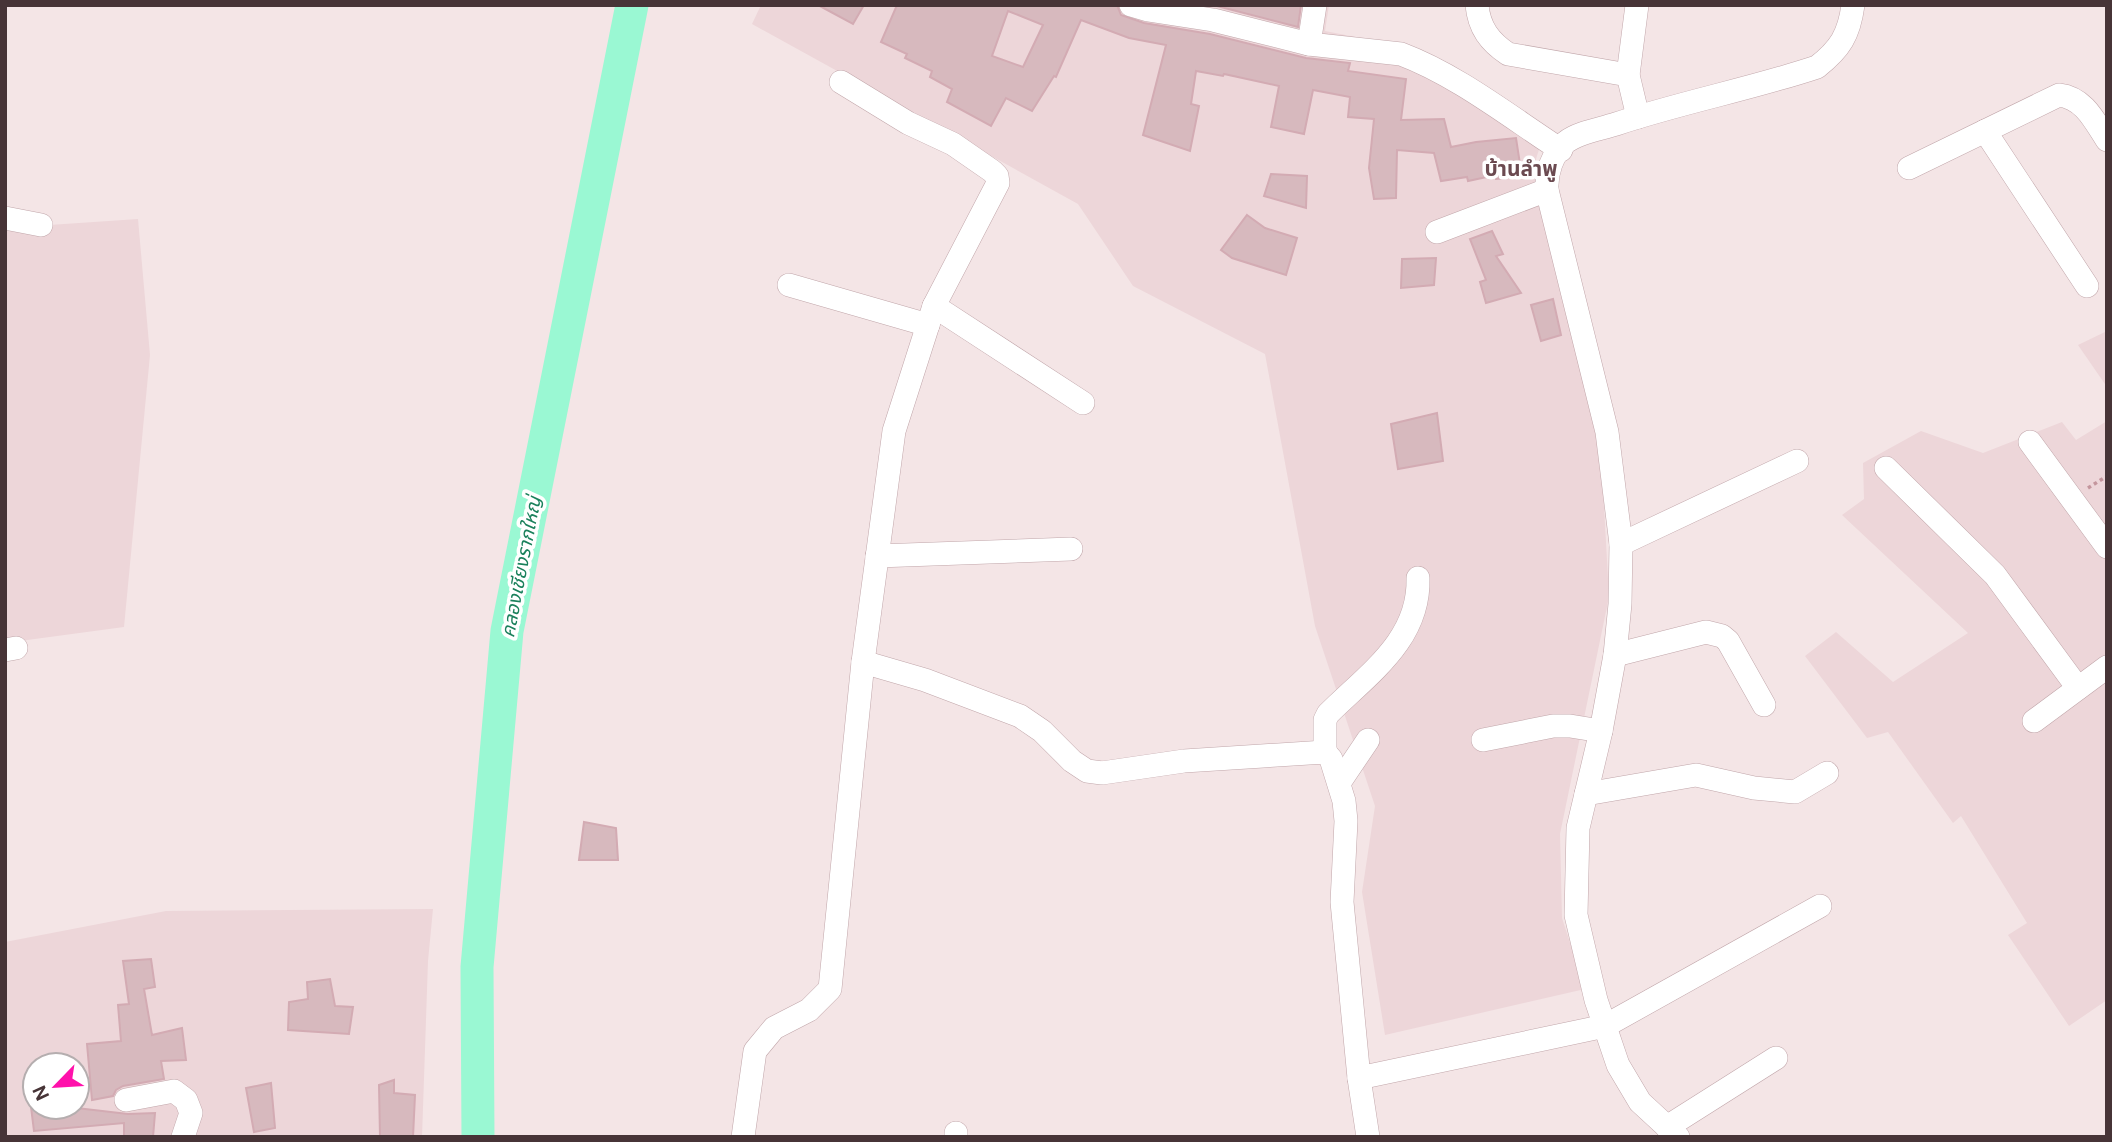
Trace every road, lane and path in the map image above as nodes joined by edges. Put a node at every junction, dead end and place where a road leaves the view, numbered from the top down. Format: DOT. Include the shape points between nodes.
graph roads {
  1 [pos="1131,5"];
  2 [pos="1315,5"];
  3 [pos="1477,5"];
  4 [pos="1637,5"];
  5 [pos="1853,5"];
  6 [pos="1309,44"];
  7 [pos="1628,75"];
  8 [pos="841,82"];
  9 [pos="1638,117"];
  10 [pos="1985,131"];
  11 [pos="2107,139"];
  12 [pos="1561,150"];
  13 [pos="1909,168"];
  14 [pos="1547,190"];
  15 [pos="5,218"];
  16 [pos="41,225"];
  17 [pos="1437,232"];
  18 [pos="789,285"];
  19 [pos="2087,286"];
  20 [pos="931,316"];
  21 [pos="1083,403"];
  22 [pos="2030,442"];
  23 [pos="1797,461"];
  24 [pos="1886,468"];
  25 [pos="1621,544"];
  26 [pos="2107,547"];
  27 [pos="1071,549"];
  28 [pos="877,556"];
  29 [pos="1418,578"];
  30 [pos="1615,655"];
  31 [pos="863,662"];
  32 [pos="2107,667"];
  33 [pos="2078,688"];
  34 [pos="1764,705"];
  35 [pos="2034,720"];
  36 [pos="1601,731"];
  37 [pos="1368,740"];
  38 [pos="1483,740"];
  39 [pos="1325,752"];
  40 [pos="1827,773"];
  41 [pos="1339,783"];
  42 [pos="1586,794"];
  43 [pos="1820,906"];
  44 [pos="1605,1026"];
  45 [pos="1776,1058"];
  46 [pos="1359,1078"];
  47 [pos="126,1100"];
  48 [pos="1673,1132"];
  49 [pos="183,1137"];
  50 [pos="743,1137"];
  51 [pos="1368,1137"];
  1 -- 6 [label="street"];
  2 -- 6 [label="street"];
  3 -- 7 [label="street" via="1492,43 1508,54"];
  4 -- 7 [label="street"];
  5 -- 9 [label="street" via="1846,37 1817,67"];
  6 -- 12 [label="street" via="1414,59"];
  7 -- 9 [label="street"];
  8 -- 20 [label="street" via="953,144 997,176 998,183"];
  9 -- 12 [label="street" via="1580,135"];
  10 -- 11 [label="street" via="2059,95 2084,106"];
  10 -- 13 [label="street"];
  10 -- 19 [label="street"];
  12 -- 14 [label="street" via="1546,176"];
  14 -- 17 [label="street"];
  14 -- 25 [label="street" via="1605,425"];
  15 -- 16 [label="street"];
  18 -- 20 [label="street"];
  20 -- 21 [label="street"];
  20 -- 28 [label="street" via="894,431"];
  22 -- 26 [label="street"];
  23 -- 25 [label="street"];
  24 -- 33 [label="street" via="1995,575"];
  25 -- 30 [label="street"];
  27 -- 28 [label="street"];
  28 -- 31 [label="street"];
  29 -- 39 [label="street" via="1416,608 1400,641 1325,719"];
  30 -- 34 [label="street" via="1716,633 1728,641"];
  30 -- 36 [label="street"];
  31 -- 39 [label="street" via="1020,716 1087,771"];
  31 -- 50 [label="street" via="830,989 809,1010 774,1028 755,1051"];
  32 -- 33 [label="street"];
  33 -- 35 [label="street"];
  36 -- 38 [label="street" via="1553,726"];
  36 -- 42 [label="street"];
  37 -- 41 [label="street"];
  39 -- 41 [label="street"];
  40 -- 42 [label="street" via="1795,792 1696,775"];
  41 -- 46 [label="street" via="1346,821 1342,902"];
  42 -- 44 [label="street" via="1578,828 1576,915"];
  43 -- 44 [label="street"];
  44 -- 46 [label="street"];
  44 -- 48 [label="street" via="1618,1065 1640,1102"];
  45 -- 48 [label="street"];
  46 -- 51 [label="street"];
  47 -- 49 [label="street" via="174,1091 186,1100 191,1113"];
}
